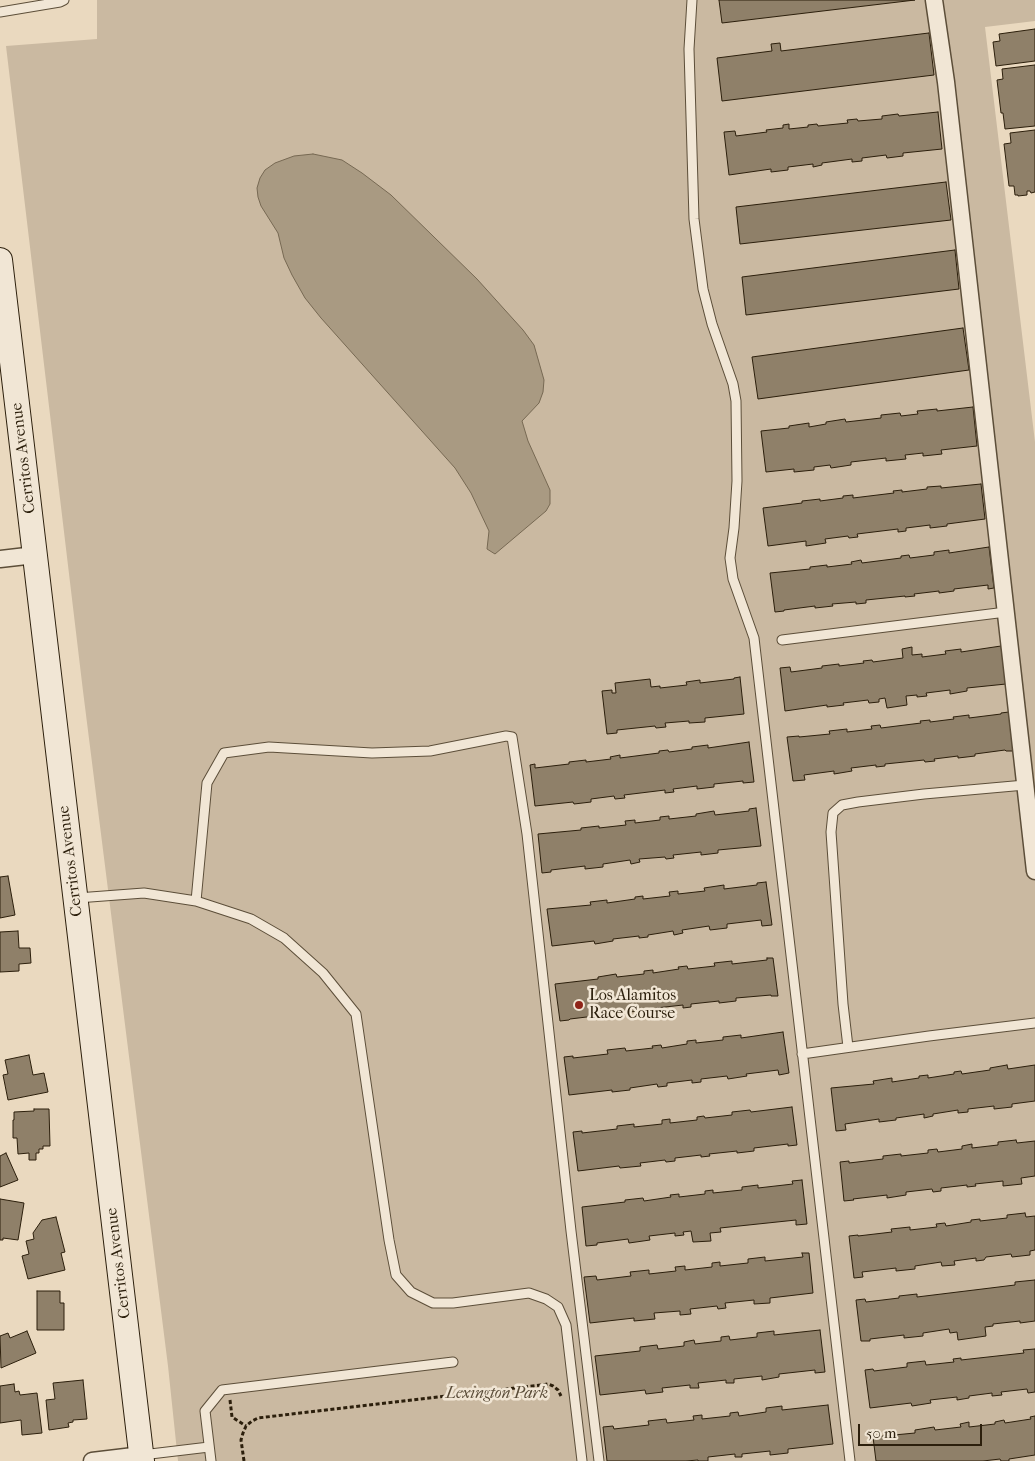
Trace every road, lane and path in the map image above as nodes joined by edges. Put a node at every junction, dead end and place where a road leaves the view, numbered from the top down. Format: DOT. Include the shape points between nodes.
graph roads {
  1 [pos="64,0"];
  2 [pos="692,0"];
  3 [pos="934,0"];
  4 [pos="0,12"];
  5 [pos="0,260"];
  6 [pos="35,555"];
  7 [pos="0,559"];
  8 [pos="1006,612"];
  9 [pos="782,640"];
  10 [pos="1026,785"];
  11 [pos="1035,871"];
  12 [pos="76,898"];
  13 [pos="196,901"];
  14 [pos="1035,1024"];
  15 [pos="848,1047"];
  16 [pos="802,1054"];
  17 [pos="452,1362"];
  18 [pos="229,1389"];
  19 [pos="562,1405"];
  20 [pos="246,1426"];
  21 [pos="209,1447"];
  22 [pos="142,1458"];
  23 [pos="92,1461"];
  24 [pos="211,1461"];
  25 [pos="243,1461"];
  26 [pos="582,1461"];
  27 [pos="598,1461"];
  28 [pos="850,1461"];
  1 -- 4 [label="lane"];
  2 -- 16 [label="lane" via="689,49 694,219 703,289 736,401 737,481 730,558 733,579 754,638"];
  3 -- 8 [label="street"];
  5 -- 6 [label="main road, Cerritos Avenue"];
  6 -- 7 [label="street"];
  6 -- 12 [label="main road, Cerritos Avenue"];
  8 -- 9 [label="lane"];
  8 -- 10 [label="street"];
  10 -- 11 [label="street"];
  10 -- 15 [label="lane" via="858,802 842,805 833,812 831,832"];
  12 -- 13 [label="lane" via="144,893"];
  12 -- 22 [label="main road, Cerritos Avenue"];
  13 -- 26 [label="lane" via="251,919 284,938 323,973 356,1014 388,1240 396,1275 412,1292 432,1302 453,1303 529,1293 558,1307 566,1325"];
  13 -- 27 [label="lane" via="208,783 224,753 268,747 372,753 430,751 512,737 527,834"];
  14 -- 15 [label="lane"];
  15 -- 16 [label="lane"];
  16 -- 28 [label="lane"];
  17 -- 18 [label="lane"];
  18 -- 20 [label="path" via="232,1417"];
  18 -- 21 [label="lane" via="222,1390 205,1411"];
  19 -- 20 [label="path" via="558,1390 548,1384 258,1418"];
  20 -- 25 [label="path" via="241,1440"];
  21 -- 22 [label="lane"];
  21 -- 24 [label="lane"];
  22 -- 23 [label="street"];
}
